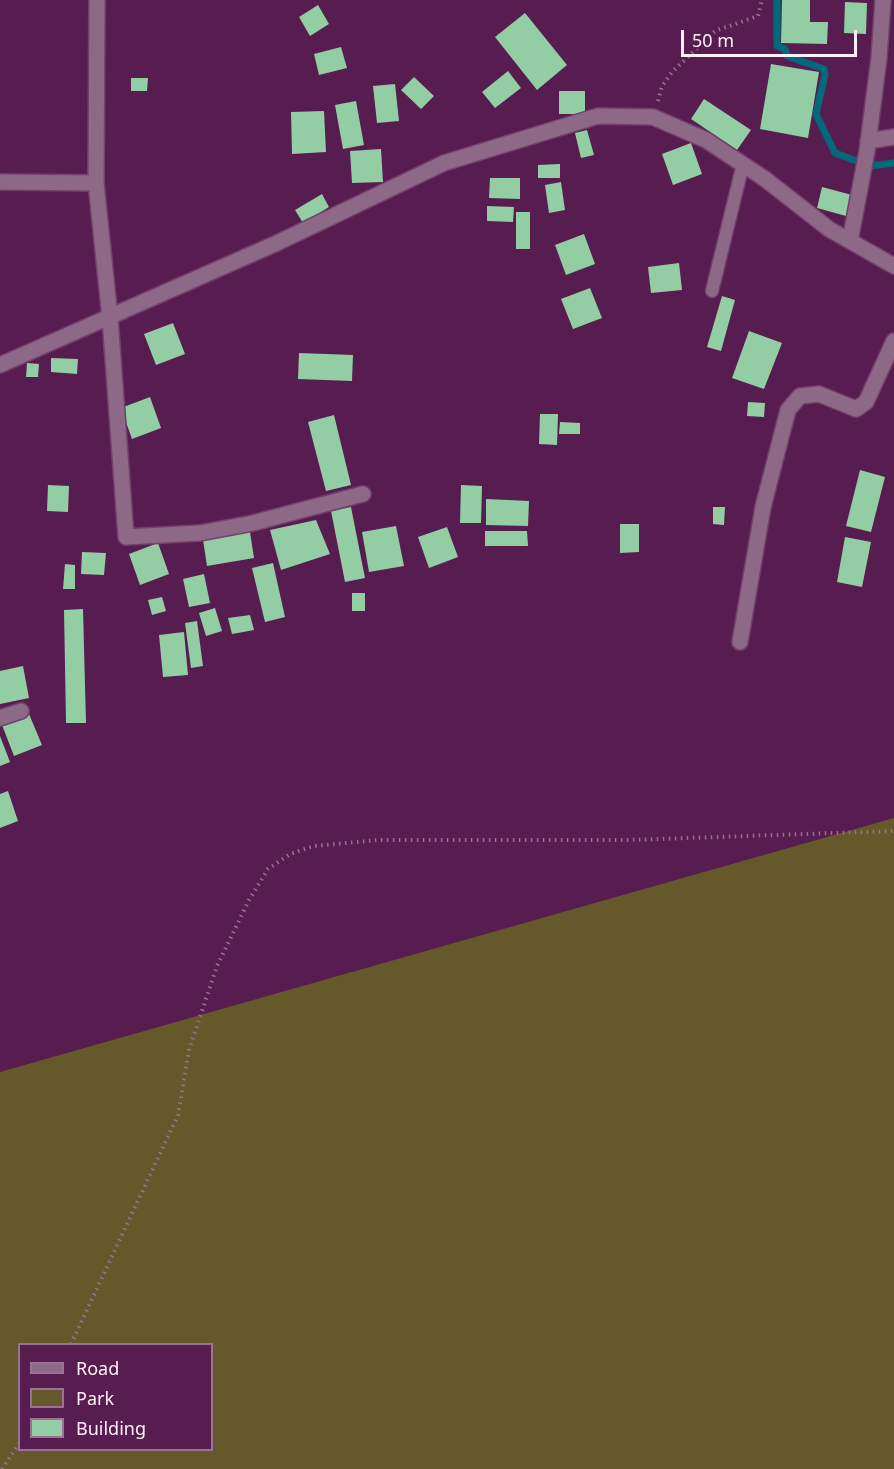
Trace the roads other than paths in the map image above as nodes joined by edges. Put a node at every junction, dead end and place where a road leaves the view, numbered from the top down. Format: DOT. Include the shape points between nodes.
graph roads {
  1 [pos="97,0"];
  2 [pos="883,0"];
  3 [pos="894,137"];
  4 [pos="868,146"];
  5 [pos="743,164"];
  6 [pos="0,182"];
  7 [pos="96,183"];
  8 [pos="850,241"];
  9 [pos="894,266"];
  10 [pos="712,291"];
  11 [pos="110,318"];
  12 [pos="894,342"];
  13 [pos="0,365"];
  14 [pos="363,494"];
  15 [pos="740,642"];
  16 [pos="21,711"];
  17 [pos="0,718"];
  1 -- 7 [label="street"];
  2 -- 4 [label="street"];
  3 -- 4 [label="street"];
  4 -- 8 [label="street"];
  5 -- 8 [label="street"];
  5 -- 10 [label="lane"];
  5 -- 11 [label="street" via="706,140 653,117 598,116 444,163"];
  6 -- 7 [label="street"];
  7 -- 11 [label="street"];
  8 -- 9 [label="street"];
  11 -- 13 [label="street"];
  11 -- 14 [label="street" via="126,537 200,533"];
  12 -- 15 [label="street" via="866,402 856,409 819,394 800,396 788,410 763,507"];
  16 -- 17 [label="street"];
}
